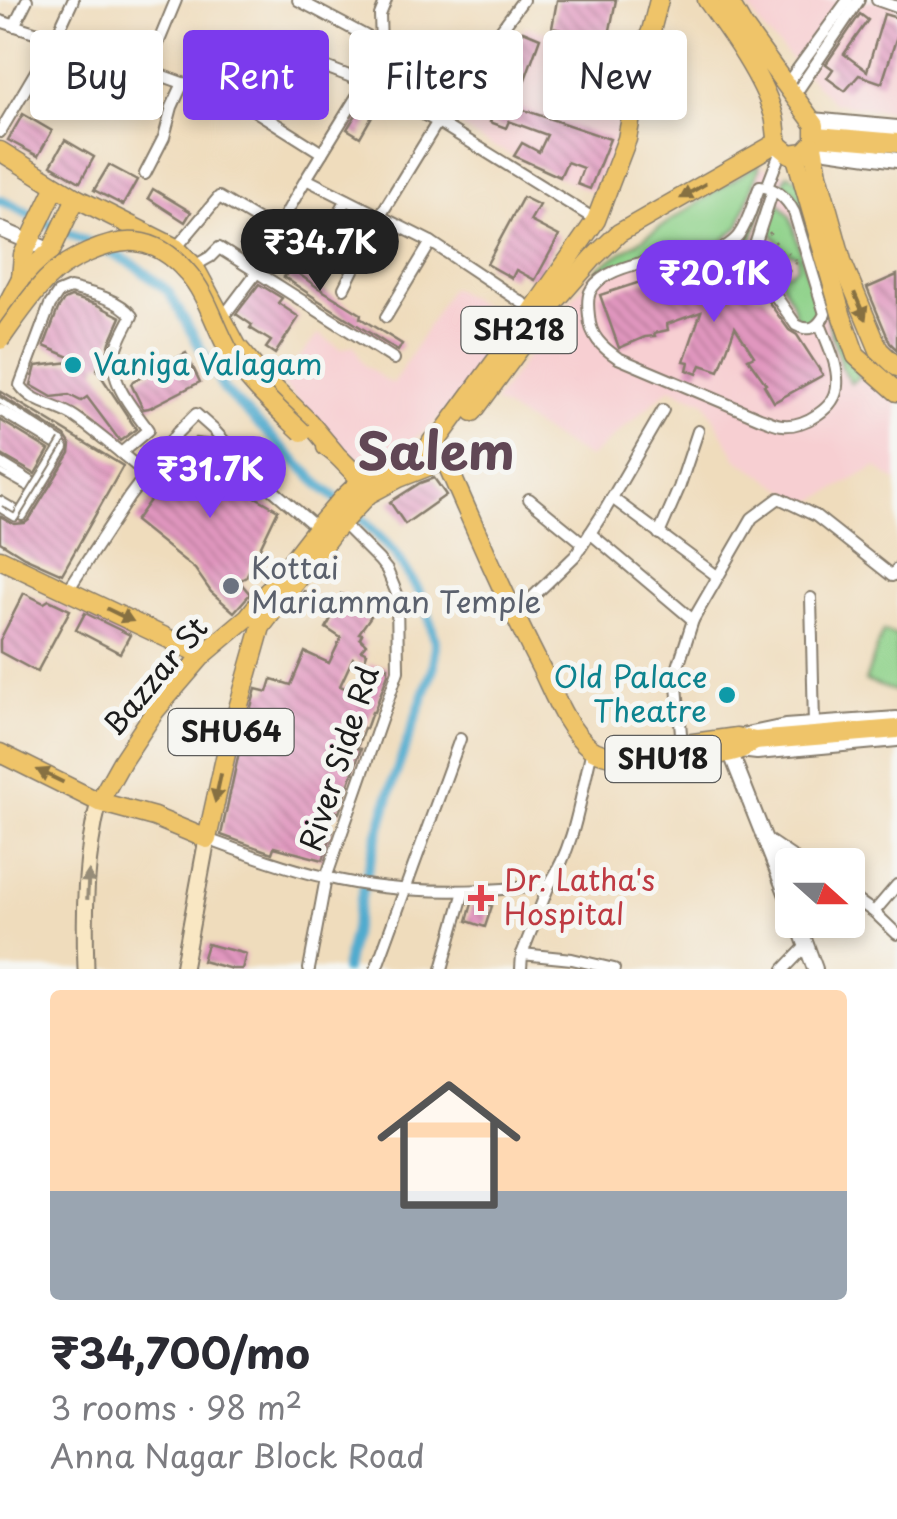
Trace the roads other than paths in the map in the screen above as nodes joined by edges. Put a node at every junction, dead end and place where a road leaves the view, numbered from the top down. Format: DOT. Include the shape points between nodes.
graph roads {
  1 [pos="27,0"];
  2 [pos="73,0"];
  3 [pos="176,0"];
  4 [pos="298,0"];
  5 [pos="386,0"];
  6 [pos="522,0"];
  7 [pos="646,0"];
  8 [pos="659,0"];
  9 [pos="707,0"];
  10 [pos="728,0"];
  11 [pos="848,0"];
  12 [pos="859,0"];
  13 [pos="878,0"];
  14 [pos="897,7"];
  15 [pos="0,22"];
  16 [pos="14,26"];
  17 [pos="744,26"];
  18 [pos="58,30"];
  19 [pos="355,30"];
  20 [pos="381,30"];
  21 [pos="501,30"];
  22 [pos="641,30"];
  23 [pos="651,30"];
  24 [pos="30,31"];
  25 [pos="163,31"];
  26 [pos="163,76"];
  27 [pos="30,80"];
  28 [pos="183,83"];
  29 [pos="791,98"];
  30 [pos="349,109"];
  31 [pos="270,120"];
  32 [pos="434,120"];
  33 [pos="630,120"];
  34 [pos="438,122"];
  35 [pos="897,128"];
  36 [pos="0,132"];
  37 [pos="820,132"];
  38 [pos="897,143"];
  39 [pos="783,144"];
  40 [pos="0,151"];
  41 [pos="322,153"];
  42 [pos="897,160"];
  43 [pos="144,174"];
  44 [pos="306,178"];
  45 [pos="770,189"];
  46 [pos="54,190"];
  47 [pos="75,200"];
  48 [pos="348,200"];
  49 [pos="380,216"];
  50 [pos="596,220"];
  51 [pos="0,229"];
  52 [pos="619,233"];
  53 [pos="31,239"];
  54 [pos="431,242"];
  55 [pos="176,248"];
  56 [pos="50,251"];
  57 [pos="720,252"];
  58 [pos="194,266"];
  59 [pos="304,267"];
  60 [pos="758,271"];
  61 [pos="256,272"];
  62 [pos="22,278"];
  63 [pos="70,288"];
  64 [pos="344,288"];
  65 [pos="534,310"];
  66 [pos="223,317"];
  67 [pos="386,317"];
  68 [pos="0,318"];
  69 [pos="820,324"];
  70 [pos="0,340"];
  71 [pos="394,360"];
  72 [pos="897,367"];
  73 [pos="897,392"];
  74 [pos="0,402"];
  75 [pos="0,410"];
  76 [pos="663,410"];
  77 [pos="306,427"];
  78 [pos="698,431"];
  79 [pos="440,450"];
  80 [pos="121,453"];
  81 [pos="0,463"];
  82 [pos="0,472"];
  83 [pos="146,474"];
  84 [pos="370,487"];
  85 [pos="35,488"];
  86 [pos="612,498"];
  87 [pos="529,499"];
  88 [pos="0,505"];
  89 [pos="329,526"];
  90 [pos="659,534"];
  91 [pos="586,538"];
  92 [pos="0,558"];
  93 [pos="897,569"];
  94 [pos="718,576"];
  95 [pos="68,590"];
  96 [pos="810,598"];
  97 [pos="515,614"];
  98 [pos="693,620"];
  99 [pos="255,622"];
  100 [pos="203,655"];
  101 [pos="897,719"];
  102 [pos="814,725"];
  103 [pos="897,729"];
  104 [pos="897,739"];
  105 [pos="460,740"];
  106 [pos="737,744"];
  107 [pos="590,748"];
  108 [pos="682,752"];
  109 [pos="0,753"];
  110 [pos="99,802"];
  111 [pos="765,838"];
  112 [pos="207,839"];
  113 [pos="780,848"];
  114 [pos="775,864"];
  115 [pos="326,878"];
  116 [pos="549,885"];
  117 [pos="897,885"];
  118 [pos="407,889"];
  119 [pos="464,891"];
  120 [pos="865,906"];
  121 [pos="874,912"];
  122 [pos="897,934"];
  123 [pos="804,938"];
  124 [pos="807,944"];
  125 [pos="522,954"];
  126 [pos="86,969"];
  127 [pos="183,969"];
  128 [pos="308,969"];
  129 [pos="376,969"];
  130 [pos="442,969"];
  131 [pos="521,969"];
  132 [pos="614,969"];
  133 [pos="784,969"];
  134 [pos="815,969"];
  1 -- 16 [label="street"];
  2 -- 18 [label="street"];
  3 -- 25 [label="street"];
  4 -- 19 [label="street"];
  5 -- 20 [label="street"];
  6 -- 21 [label="street"];
  7 -- 22 [label="main road"];
  8 -- 23 [label="main road"];
  9 -- 39 [label="main road" via="766,95"];
  10 -- 17 [label="main road"];
  11 -- 29 [label="street"];
  12 -- 29 [label="street"];
  13 -- 14 [label="street"];
  15 -- 16 [label="street"];
  16 -- 24 [label="street"];
  17 -- 29 [label="main road"];
  17 -- 29 [label="main road" via="761,67"];
  26 -- 28 [label="street"];
  27 -- 36 [label="street"];
  28 -- 43 [label="street"];
  29 -- 37 [label="main road"];
  29 -- 39 [label="main road, SH218" via="782,119"];
  30 -- 41 [label="street"];
  31 -- 41 [label="street"];
  32 -- 34 [label="street"];
  33 -- 50 [label="main road"];
  34 -- 49 [label="street"];
  34 -- 50 [label="street"];
  35 -- 37 [label="street"];
  37 -- 38 [label="main road, SH218"];
  37 -- 39 [label="main road, SH218" via="805,152"];
  37 -- 42 [label="street" via="827,150"];
  37 -- 72 [label="main road, one-way" via="818,174 843,264 879,350"];
  39 -- 45 [label="street"];
  39 -- 52 [label="main road, SH218, one-way"];
  39 -- 73 [label="main road" via="856,356"];
  40 -- 46 [label="main road"];
  41 -- 44 [label="street"];
  44 -- 48 [label="street"];
  44 -- 55 [label="street" via="276,231 219,197"];
  45 -- 57 [label="street" via="760,186 741,233"];
  45 -- 60 [label="street" via="754,248"];
  45 -- 69 [label="street" via="794,212 825,314"];
  46 -- 47 [label="main road"];
  46 -- 53 [label="main road"];
  47 -- 55 [label="main road"];
  47 -- 56 [label="main road"];
  48 -- 49 [label="street"];
  48 -- 59 [label="street"];
  49 -- 54 [label="street"];
  49 -- 64 [label="street"];
  50 -- 52 [label="lane"];
  50 -- 65 [label="main road, SH218"];
  51 -- 53 [label="street"];
  52 -- 79 [label="main road, SH218" via="550,307"];
  53 -- 56 [label="street"];
  53 -- 62 [label="main road"];
  54 -- 65 [label="street"];
  54 -- 67 [label="street"];
  55 -- 58 [label="main road"];
  56 -- 62 [label="main road"];
  56 -- 63 [label="street"];
  57 -- 60 [label="street" via="725,265 746,274"];
  57 -- 69 [label="street" via="636,264 597,283 588,302 590,326 602,347 784,426 808,420 832,402 838,388"];
  58 -- 61 [label="street" via="219,248"];
  58 -- 66 [label="main road"];
  60 -- 69 [label="street" via="796,325"];
  61 -- 66 [label="street"];
  61 -- 71 [label="street"];
  62 -- 68 [label="main road"];
  63 -- 80 [label="street" via="96,294 132,316 114,374 148,430"];
  63 -- 80 [label="street" via="50,305 20,385"];
  65 -- 79 [label="main road, SH218"];
  66 -- 77 [label="main road" via="238,346"];
  70 -- 77 [label="main road, bridge" via="48,277 67,263 111,244 154,246 190,275 231,354 269,400"];
  74 -- 85 [label="lane, bridge" via="62,441"];
  75 -- 85 [label="street" via="63,448"];
  76 -- 86 [label="street"];
  77 -- 84 [label="main road"];
  78 -- 90 [label="street"];
  79 -- 84 [label="main road, SH218"];
  79 -- 97 [label="main road, SHU18"];
  80 -- 83 [label="street"];
  81 -- 85 [label="street"];
  82 -- 85 [label="lane"];
  83 -- 89 [label="street, River Side Rd" via="196,414 252,472"];
  83 -- 95 [label="street"];
  84 -- 89 [label="main road, SHU64"];
  85 -- 88 [label="street" via="22,515"];
  86 -- 90 [label="street"];
  86 -- 91 [label="street"];
  87 -- 91 [label="street"];
  89 -- 99 [label="main road, SHU64"];
  89 -- 115 [label="street, River Side Rd" via="387,570 397,594 398,671"];
  90 -- 94 [label="street"];
  91 -- 97 [label="street"];
  91 -- 98 [label="street"];
  92 -- 95 [label="main road"];
  93 -- 94 [label="street" via="892,576 816,516 779,498 752,518"];
  94 -- 98 [label="street"];
  95 -- 100 [label="main road, one-way"];
  96 -- 102 [label="street"];
  97 -- 107 [label="main road, SHU18" via="565,715"];
  98 -- 108 [label="street" via="676,673"];
  99 -- 100 [label="main road, Bazzar St"];
  99 -- 112 [label="main road, SHU64, one-way"];
  100 -- 110 [label="main road, Bazzar St" via="155,711"];
  101 -- 102 [label="street, SHU18"];
  102 -- 106 [label="street, SHU18"];
  103 -- 106 [label="main road, SHU18"];
  104 -- 106 [label="street" via="756,752"];
  105 -- 118 [label="street"];
  106 -- 108 [label="main road"];
  106 -- 111 [label="street"];
  107 -- 108 [label="main road"];
  107 -- 116 [label="street" via="578,822"];
  110 -- 109 [label="main road, one-way"];
  110 -- 112 [label="main road"];
  126 -- 110 [label="main road, Bazzar St, one-way" via="90,838"];
  111 -- 113 [label="street"];
  111 -- 114 [label="street"];
  112 -- 115 [label="street"];
  112 -- 127 [label="main road"];
  115 -- 118 [label="street"];
  115 -- 128 [label="street, River Side Rd"];
  116 -- 119 [label="street"];
  116 -- 125 [label="street"];
  117 -- 121 [label="street"];
  118 -- 119 [label="street"];
  118 -- 129 [label="street"];
  119 -- 130 [label="street"];
  120 -- 121 [label="street"];
  121 -- 122 [label="street"];
  123 -- 124 [label="street"];
  124 -- 133 [label="street"];
  124 -- 134 [label="street"];
  125 -- 131 [label="street"];
  125 -- 132 [label="street"];
}
